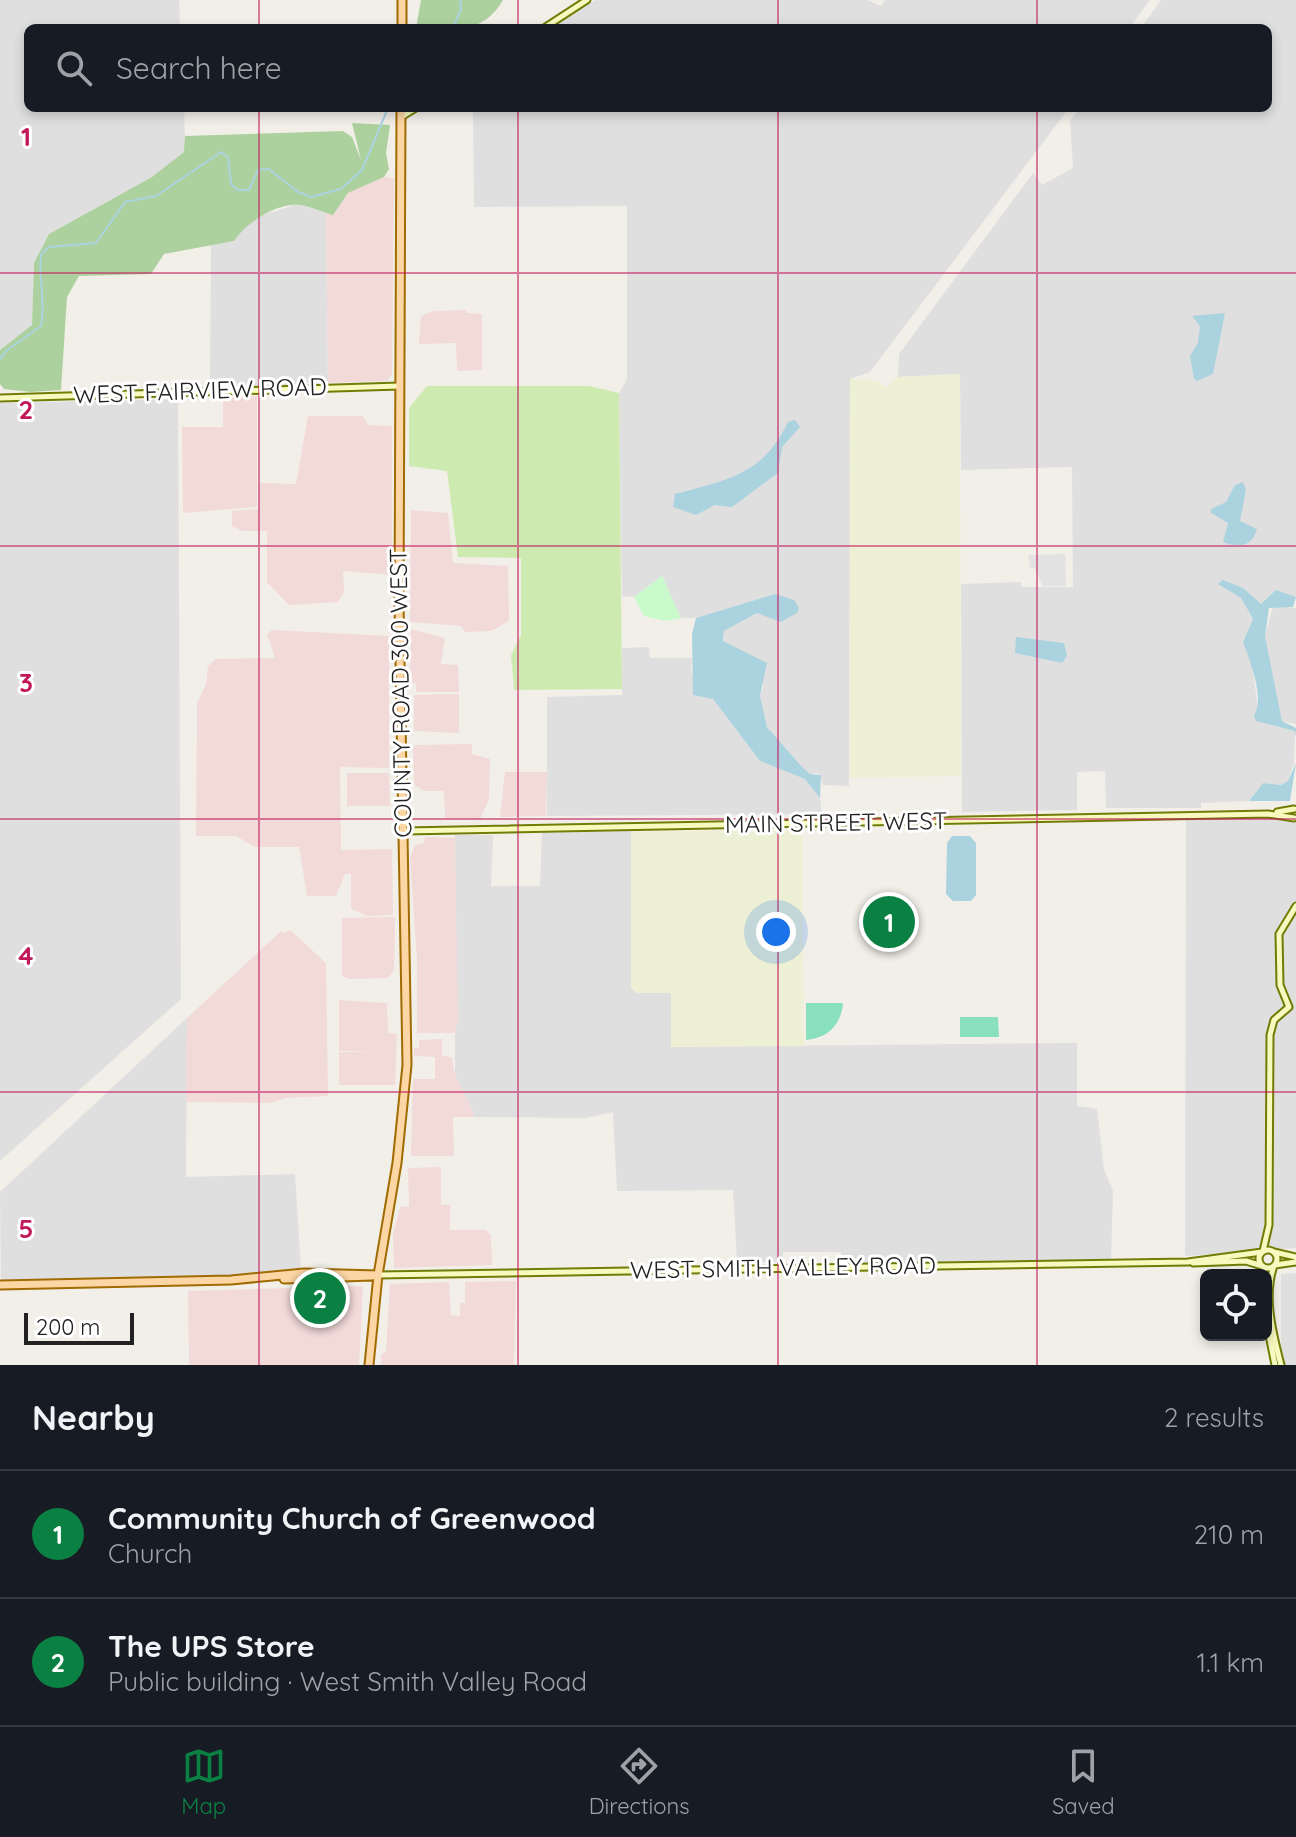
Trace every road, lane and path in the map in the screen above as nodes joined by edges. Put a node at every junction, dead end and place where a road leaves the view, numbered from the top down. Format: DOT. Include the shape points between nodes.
graph roads {
  1 [pos="402,0"];
  2 [pos="587,0"];
  3 [pos="402,24"];
  4 [pos="550,24"];
  5 [pos="401,112"];
  6 [pos="400,386"];
  7 [pos="0,398"];
  8 [pos="1295,808"];
  9 [pos="1268,814"];
  10 [pos="1295,819"];
  11 [pos="404,831"];
  12 [pos="1296,906"];
  13 [pos="1268,1240"];
  14 [pos="1263,1251"];
  15 [pos="1273,1251"];
  16 [pos="1296,1260"];
  17 [pos="1188,1262"];
  18 [pos="1274,1265"];
  19 [pos="1262,1266"];
  20 [pos="1263,1269"];
  21 [pos="378,1275"];
  22 [pos="0,1285"];
  23 [pos="1270,1341"];
  24 [pos="369,1365"];
  25 [pos="1275,1365"];
  26 [pos="1281,1365"];
  1 -- 3 [label="main road"];
  2 -- 4 [label="main road"];
  5 -- 6 [label="main road, COUNTY ROAD 300 WEST"];
  6 -- 7 [label="main road, WEST FAIRVIEW ROAD"];
  6 -- 11 [label="main road, COUNTY ROAD 300 WEST"];
  8 -- 9 [label="main road, MAIN STREET WEST"];
  8 -- 10 [label="main road, MAIN STREET WEST"];
  9 -- 10 [label="main road, MAIN STREET WEST"];
  9 -- 11 [label="main road, MAIN STREET WEST"];
  11 -- 21 [label="main road, COUNTY ROAD 300 WEST" via="405,1090"];
  12 -- 13 [label="main road" via="1279,934 1280,985 1289,1007 1274,1020 1270,1035"];
  13 -- 14 [label="main road"];
  13 -- 15 [label="main road"];
  14 -- 15 [label="main road, WEST SMITH VALLEY ROAD"];
  14 -- 17 [label="main road, WEST SMITH VALLEY ROAD"];
  14 -- 19 [label="main road"];
  15 -- 16 [label="main road"];
  15 -- 18 [label="main road"];
  16 -- 18 [label="main road"];
  17 -- 19 [label="main road, WEST SMITH VALLEY ROAD" via="1246,1261"];
  17 -- 21 [label="main road, WEST SMITH VALLEY ROAD"];
  18 -- 19 [label="main road, WEST SMITH VALLEY ROAD"];
  18 -- 26 [label="main road" via="1269,1284"];
  19 -- 20 [label="main road"];
  21 -- 22 [label="main road, WEST SMITH VALLEY ROAD" via="305,1281"];
  21 -- 24 [label="main road, COUNTY ROAD 300 WEST"];
  23 -- 25 [label="main road"];
}
